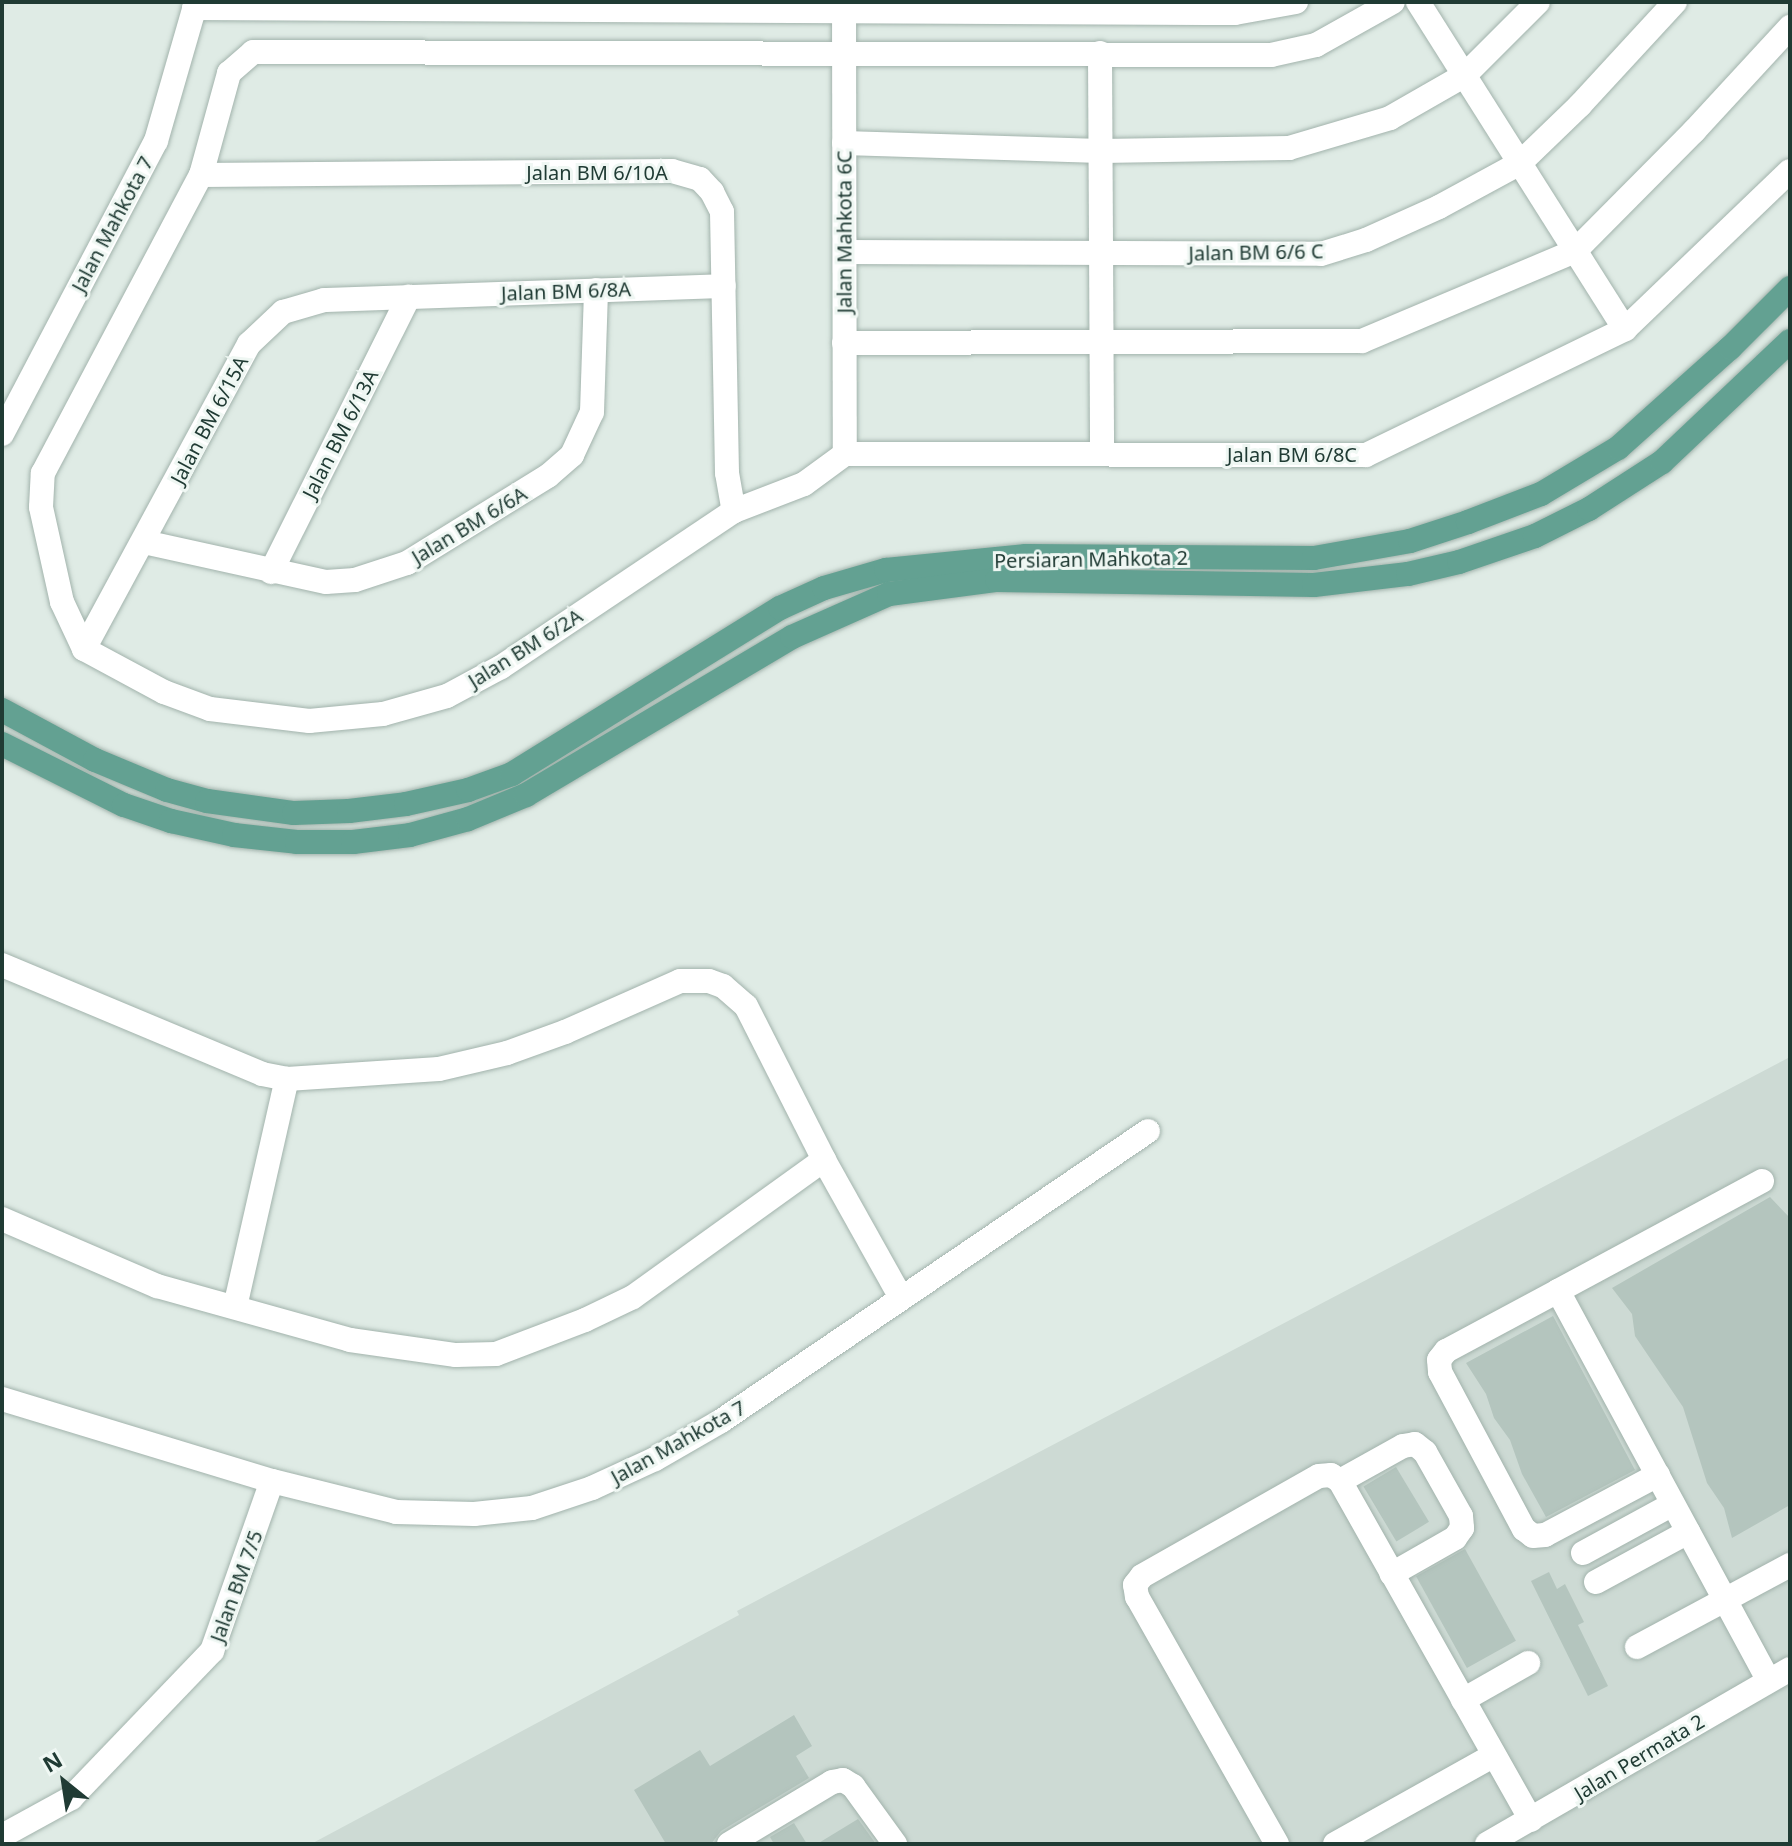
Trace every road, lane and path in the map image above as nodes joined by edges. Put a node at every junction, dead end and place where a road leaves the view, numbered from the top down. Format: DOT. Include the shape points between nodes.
graph roads {
  1 [pos="1296,2"];
  2 [pos="1393,2"];
  3 [pos="1418,2"];
  4 [pos="1538,2"];
  5 [pos="1675,2"];
  6 [pos="195,5"];
  7 [pos="647,5"];
  8 [pos="844,6"];
  9 [pos="1034,7"];
  10 [pos="1235,7"];
  11 [pos="1790,27"];
  12 [pos="1100,53"];
  13 [pos="844,54"];
  14 [pos="1465,75"];
  15 [pos="844,143"];
  16 [pos="1101,151"];
  17 [pos="1520,163"];
  18 [pos="1790,171"];
  19 [pos="201,175"];
  20 [pos="1575,251"];
  21 [pos="845,252"];
  22 [pos="1101,252"];
  23 [pos="724,286"];
  24 [pos="1790,288"];
  25 [pos="596,290"];
  26 [pos="409,297"];
  27 [pos="1625,329"];
  28 [pos="1790,341"];
  29 [pos="844,343"];
  30 [pos="1101,343"];
  31 [pos="2,434"];
  32 [pos="1102,453"];
  33 [pos="845,454"];
  34 [pos="734,511"];
  35 [pos="144,542"];
  36 [pos="1314,558"];
  37 [pos="271,572"];
  38 [pos="1314,585"];
  39 [pos="84,649"];
  40 [pos="2,710"];
  41 [pos="2,744"];
  42 [pos="2,965"];
  43 [pos="287,1079"];
  44 [pos="1148,1131"];
  45 [pos="824,1160"];
  46 [pos="1762,1181"];
  47 [pos="2,1219"];
  48 [pos="1558,1291"];
  49 [pos="901,1298"];
  50 [pos="235,1307"];
  51 [pos="4,1408"];
  52 [pos="1658,1475"];
  53 [pos="272,1481"];
  54 [pos="1340,1481"];
  55 [pos="1673,1504"];
  56 [pos="1688,1532"];
  57 [pos="1583,1553"];
  58 [pos="1790,1565"];
  59 [pos="1392,1574"];
  60 [pos="1596,1582"];
  61 [pos="1725,1600"];
  62 [pos="1637,1647"];
  63 [pos="1528,1663"];
  64 [pos="1790,1669"];
  65 [pos="1768,1680"];
  66 [pos="1463,1700"];
  67 [pos="1494,1755"];
  68 [pos="1531,1820"];
  69 [pos="2,1836"];
  70 [pos="729,1844"];
  71 [pos="895,1844"];
  72 [pos="1277,1844"];
  73 [pos="1335,1844"];
  74 [pos="1487,1844"];
  1 -- 10 [label="street"];
  2 -- 12 [label="street" via="1316,45 1271,55"];
  3 -- 14 [label="street"];
  4 -- 14 [label="street"];
  5 -- 17 [label="street, Jalan BM 6/6 C"];
  6 -- 7 [label="street"];
  6 -- 31 [label="street, Jalan Mahkota 7" via="154,145"];
  7 -- 8 [label="street"];
  8 -- 9 [label="street"];
  8 -- 13 [label="street, Jalan Mahkota 6C"];
  9 -- 10 [label="street"];
  11 -- 20 [label="street"];
  12 -- 13 [label="street"];
  12 -- 16 [label="street"];
  13 -- 15 [label="street, Jalan Mahkota 6C"];
  13 -- 19 [label="street" via="253,52 229,73"];
  14 -- 16 [label="street" via="1390,118 1289,148"];
  14 -- 17 [label="street"];
  15 -- 16 [label="street"];
  15 -- 21 [label="street, Jalan Mahkota 6C"];
  16 -- 22 [label="street"];
  17 -- 20 [label="street"];
  17 -- 22 [label="street, Jalan BM 6/6 C" via="1439,207 1321,254"];
  18 -- 27 [label="street, Jalan BM 6/8C"];
  19 -- 23 [label="street, Jalan BM 6/10A" via="680,172 700,179 720,205"];
  19 -- 39 [label="street" via="43,473 41,507 52,560 66,616"];
  20 -- 27 [label="street"];
  20 -- 30 [label="street" via="1362,341"];
  21 -- 22 [label="street, Jalan BM 6/6 C"];
  21 -- 29 [label="street, Jalan Mahkota 6C"];
  22 -- 30 [label="street"];
  23 -- 25 [label="street, Jalan BM 6/8A"];
  23 -- 34 [label="street, Jalan BM 6/10A" via="727,473"];
  24 -- 36 [label="main road, Persiaran Mahkota 2" via="1618,448 1541,494 1410,541"];
  25 -- 26 [label="street, Jalan BM 6/8A"];
  25 -- 37 [label="street, Jalan BM 6/6A" via="592,412 581,442 561,467 407,563 346,581"];
  26 -- 35 [label="street, Jalan BM 6/15A" via="314,301 265,325 245,351"];
  26 -- 37 [label="street, Jalan BM 6/13A"];
  27 -- 32 [label="street, Jalan BM 6/8C" via="1366,455"];
  28 -- 38 [label="main road, Persiaran Mahkota 2" via="1662,462 1589,509 1535,536 1459,562"];
  29 -- 30 [label="street"];
  29 -- 33 [label="street, Jalan Mahkota 6C"];
  30 -- 32 [label="street"];
  32 -- 33 [label="street, Jalan BM 6/8C"];
  33 -- 34 [label="street, Jalan BM 6/2A" via="804,484"];
  34 -- 39 [label="street, Jalan BM 6/2A" via="501,667 447,696 383,714 309,721 210,709 164,692"];
  35 -- 37 [label="street, Jalan BM 6/6A"];
  35 -- 39 [label="street, Jalan BM 6/15A"];
  36 -- 38 [label="main road"];
  36 -- 40 [label="main road, Persiaran Mahkota 2" via="1026,556 886,570 780,608 512,774 468,790 363,810 294,813 167,790 95,760"];
  38 -- 41 [label="main road, Persiaran Mahkota 2" via="997,580 889,594 792,637 526,795 410,835 353,842 234,835 171,821 124,805"];
  42 -- 43 [label="street" via="262,1074"];
  43 -- 45 [label="street" via="439,1069 565,1032 680,981 709,981 746,1006"];
  43 -- 50 [label="street"];
  44 -- 49 [label="street, Jalan Mahkota 7"];
  45 -- 49 [label="street"];
  45 -- 50 [label="street" via="633,1297 496,1354 435,1353 350,1340"];
  46 -- 48 [label="street"];
  47 -- 50 [label="street" via="157,1286"];
  48 -- 52 [label="street"];
  48 -- 52 [label="street" via="1446,1351 1439,1360 1440,1372 1510,1503 1528,1533 1540,1537"];
  49 -- 53 [label="street, Jalan Mahkota 7" via="787,1378 655,1459 532,1508 474,1514 396,1512"];
  51 -- 53 [label="street, Jalan Mahkota 7"];
  52 -- 55 [label="street"];
  53 -- 69 [label="street, Jalan BM 7/5" via="212,1651 71,1798"];
  54 -- 59 [label="street"];
  54 -- 59 [label="street" via="1415,1444 1425,1452 1461,1516 1462,1528 1455,1538"];
  54 -- 72 [label="street" via="1319,1476 1142,1576 1135,1585 1137,1597"];
  55 -- 56 [label="street"];
  55 -- 57 [label="street"];
  56 -- 60 [label="street"];
  56 -- 61 [label="street"];
  58 -- 61 [label="street"];
  59 -- 66 [label="street"];
  61 -- 62 [label="street"];
  61 -- 65 [label="street"];
  63 -- 66 [label="street"];
  64 -- 65 [label="street, Jalan Permata 2"];
  65 -- 68 [label="street, Jalan Permata 2"];
  66 -- 67 [label="street"];
  67 -- 68 [label="street"];
  67 -- 73 [label="street"];
  68 -- 74 [label="street, Jalan Permata 2"];
  70 -- 71 [label="street" via="843,1780"];
}
